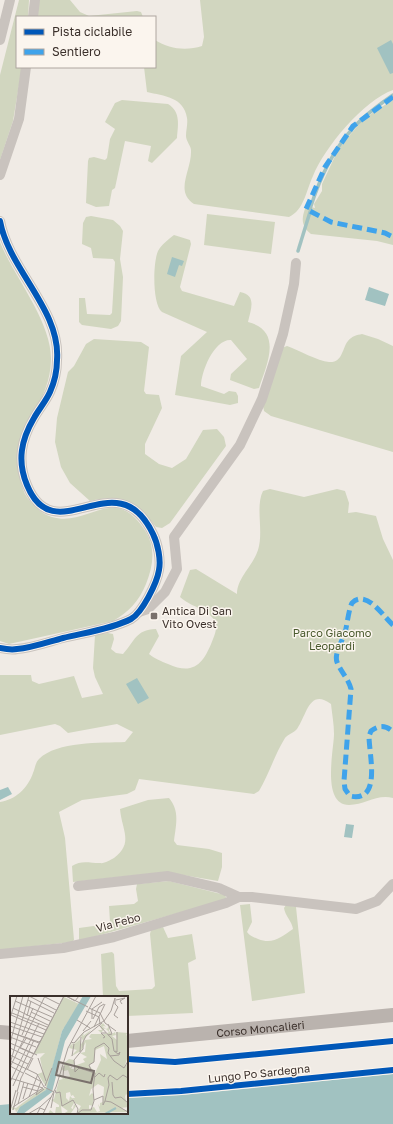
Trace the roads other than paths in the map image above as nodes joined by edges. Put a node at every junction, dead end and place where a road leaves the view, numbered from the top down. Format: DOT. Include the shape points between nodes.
graph roads {
  1 [pos="10,0"];
  2 [pos="34,0"];
  3 [pos="33,16"];
  4 [pos="0,40"];
  5 [pos="26,68"];
  6 [pos="0,175"];
  7 [pos="0,221"];
  8 [pos="296,263"];
  9 [pos="139,612"];
  10 [pos="0,648"];
  11 [pos="393,884"];
  12 [pos="78,886"];
  13 [pos="239,897"];
  14 [pos="0,954"];
  15 [pos="393,1015"];
  16 [pos="0,1032"];
  17 [pos="10,1033"];
  18 [pos="128,1041"];
  1 -- 4 [label="street"];
  2 -- 3 [label="street"];
  5 -- 6 [label="street" via="19,119"];
  7 -- 9 [label="street" via="12,257 51,324 57,354 50,393 34,418 22,446 20,459 27,487 37,502 50,512 68,512 115,502 127,505 139,513 157,545 159,570"];
  8 -- 9 [label="street" via="283,334 262,399 240,444 174,537 177,569 165,592 148,609"];
  9 -- 10 [label="street" via="131,619 100,629 16,650"];
  11 -- 13 [label="street, Via Febo" via="377,901 356,909 272,898"];
  12 -- 13 [label="street, Via Febo" via="168,876 219,888"];
  13 -- 14 [label="street, Via Febo" via="114,936 63,948"];
  15 -- 18 [label="main road, Corso Moncalieri"];
  16 -- 17 [label="main road"];
}
